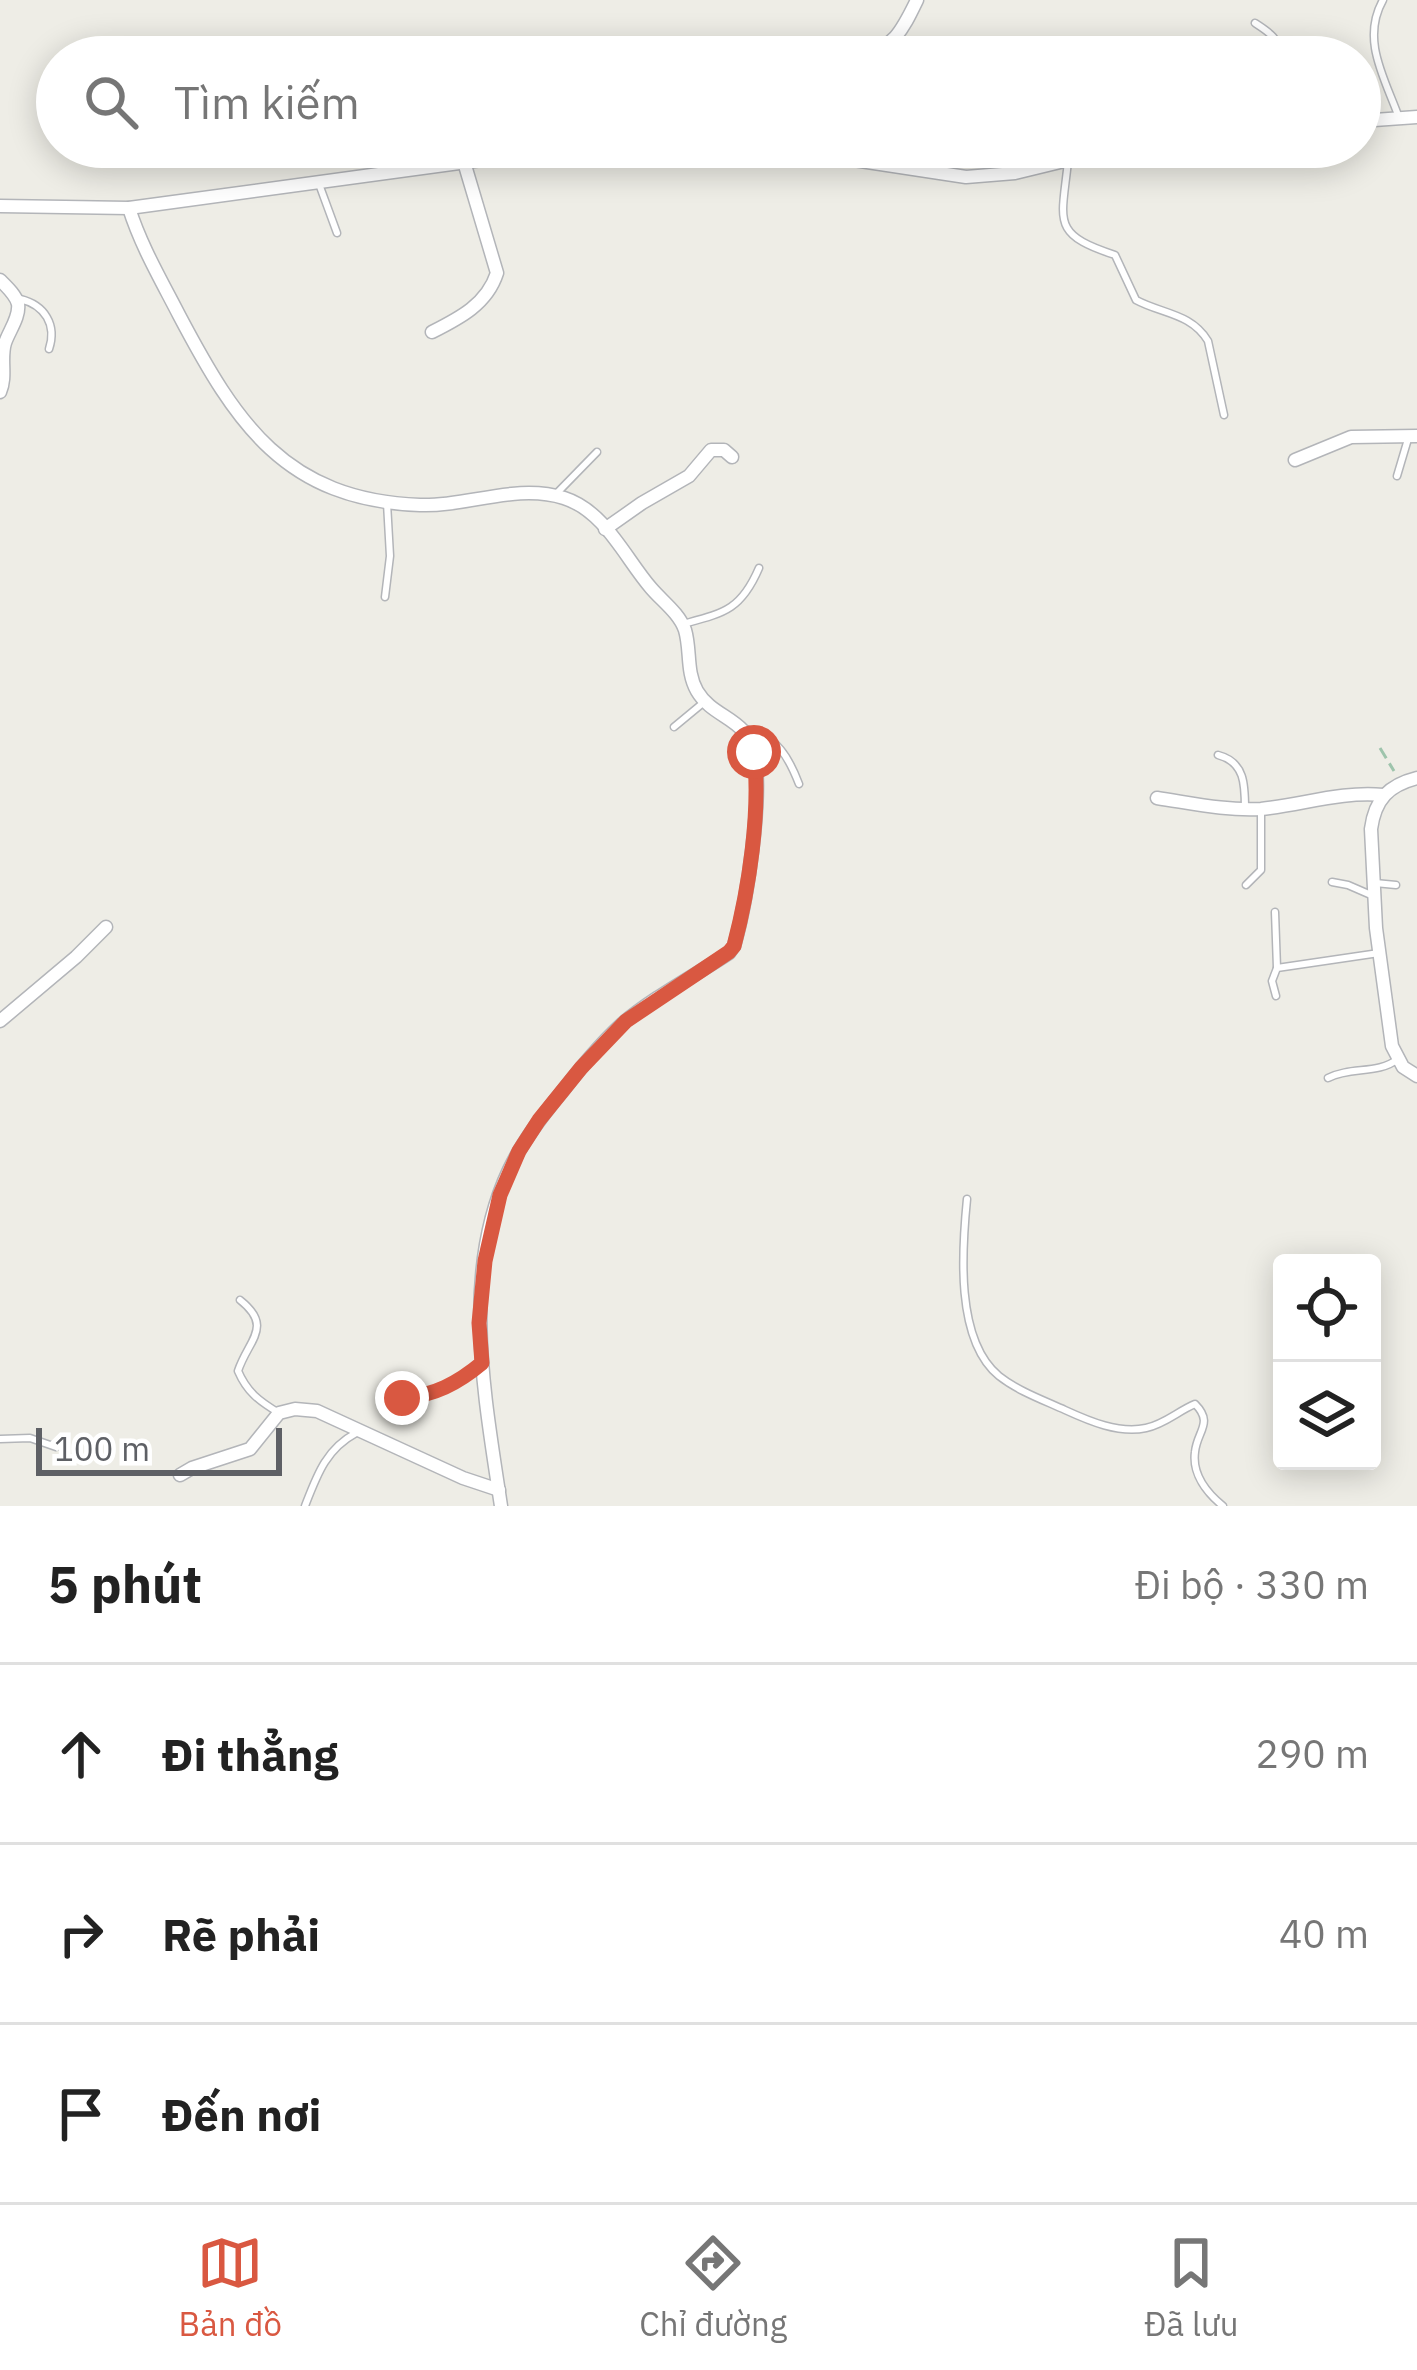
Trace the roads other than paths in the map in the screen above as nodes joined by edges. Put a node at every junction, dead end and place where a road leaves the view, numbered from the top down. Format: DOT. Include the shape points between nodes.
graph roads {
  1 [pos="917,0"];
  2 [pos="1383,0"];
  3 [pos="1255,23"];
  4 [pos="896,36"];
  5 [pos="1274,36"];
  6 [pos="1374,36"];
  7 [pos="1381,68"];
  8 [pos="1417,117"];
  9 [pos="1400,118"];
  10 [pos="1381,119"];
  11 [pos="418,168"];
  12 [pos="466,168"];
  13 [pos="907,168"];
  14 [pos="1038,168"];
  15 [pos="1068,168"];
  16 [pos="318,181"];
  17 [pos="0,206"];
  18 [pos="129,208"];
  19 [pos="338,233"];
  20 [pos="0,280"];
  21 [pos="17,298"];
  22 [pos="432,332"];
  23 [pos="49,349"];
  24 [pos="0,392"];
  25 [pos="1223,415"];
  26 [pos="1413,436"];
  27 [pos="597,452"];
  28 [pos="732,457"];
  29 [pos="1295,460"];
  30 [pos="1397,476"];
  31 [pos="554,496"];
  32 [pos="386,503"];
  33 [pos="605,529"];
  34 [pos="759,568"];
  35 [pos="385,597"];
  36 [pos="683,624"];
  37 [pos="705,701"];
  38 [pos="674,727"];
  39 [pos="744,729"];
  40 [pos="1219,755"];
  41 [pos="1417,778"];
  42 [pos="800,784"];
  43 [pos="1383,795"];
  44 [pos="1157,798"];
  45 [pos="1245,809"];
  46 [pos="1261,809"];
  47 [pos="1332,882"];
  48 [pos="1246,885"];
  49 [pos="1396,885"];
  50 [pos="1374,890"];
  51 [pos="1274,912"];
  52 [pos="106,927"];
  53 [pos="1379,953"];
  54 [pos="1276,968"];
  55 [pos="1276,996"];
  56 [pos="0,1021"];
  57 [pos="1398,1059"];
  58 [pos="1417,1076"];
  59 [pos="1328,1078"];
  60 [pos="967,1198"];
  61 [pos="240,1300"];
  62 [pos="482,1363"];
  63 [pos="402,1398"];
  64 [pos="279,1413"];
  65 [pos="359,1431"];
  66 [pos="0,1439"];
  67 [pos="56,1447"];
  68 [pos="180,1475"];
  69 [pos="499,1490"];
  70 [pos="305,1506"];
  71 [pos="501,1506"];
  72 [pos="1223,1506"];
  1 -- 4 [label="street"];
  2 -- 6 [label="lane"];
  3 -- 5 [label="lane"];
  7 -- 9 [label="lane"];
  8 -- 9 [label="street"];
  9 -- 10 [label="street"];
  11 -- 16 [label="street"];
  12 -- 22 [label="street" via="497,273 470,312"];
  13 -- 14 [label="street" via="966,177"];
  15 -- 25 [label="lane" via="1065,228 1115,255 1136,300 1202,331"];
  16 -- 18 [label="street"];
  16 -- 19 [label="lane"];
  17 -- 18 [label="street"];
  18 -- 32 [label="street" via="235,410 313,481"];
  20 -- 21 [label="street"];
  21 -- 23 [label="lane" via="49,320"];
  21 -- 24 [label="street"];
  26 -- 29 [label="street" via="1351,437"];
  26 -- 30 [label="lane"];
  27 -- 31 [label="lane"];
  28 -- 33 [label="street" via="711,450 689,476"];
  31 -- 32 [label="street"];
  31 -- 33 [label="street" via="581,506"];
  32 -- 35 [label="lane"];
  33 -- 36 [label="street"];
  34 -- 36 [label="lane" via="740,602"];
  36 -- 37 [label="street" via="689,669"];
  37 -- 38 [label="lane"];
  37 -- 39 [label="street"];
  39 -- 42 [label="lane" via="771,738"];
  39 -- 62 [label="street" via="754,752 755,798 734,946 617,1029 519,1151 487,1248"];
  40 -- 45 [label="lane" via="1240,770"];
  41 -- 43 [label="street"];
  43 -- 46 [label="street"];
  43 -- 50 [label="street" via="1371,829"];
  44 -- 45 [label="street"];
  45 -- 46 [label="street"];
  46 -- 48 [label="lane" via="1261,870"];
  47 -- 50 [label="lane"];
  49 -- 50 [label="lane"];
  50 -- 53 [label="street"];
  51 -- 54 [label="lane"];
  52 -- 56 [label="street"];
  53 -- 54 [label="lane"];
  53 -- 57 [label="street"];
  54 -- 55 [label="lane"];
  57 -- 58 [label="street"];
  57 -- 59 [label="lane"];
  60 -- 72 [label="lane" via="966,1293 987,1364 1013,1385 1112,1428 1143,1429 1196,1404 1205,1419 1195,1465"];
  61 -- 64 [label="lane" via="258,1326 238,1371 244,1387"];
  62 -- 63 [label="lane" via="441,1390"];
  62 -- 69 [label="street"];
  64 -- 65 [label="street" via="308,1408"];
  64 -- 68 [label="street" via="250,1449"];
  65 -- 69 [label="street"];
  65 -- 70 [label="lane" via="330,1451"];
  66 -- 67 [label="lane"];
  69 -- 71 [label="street"];
}
